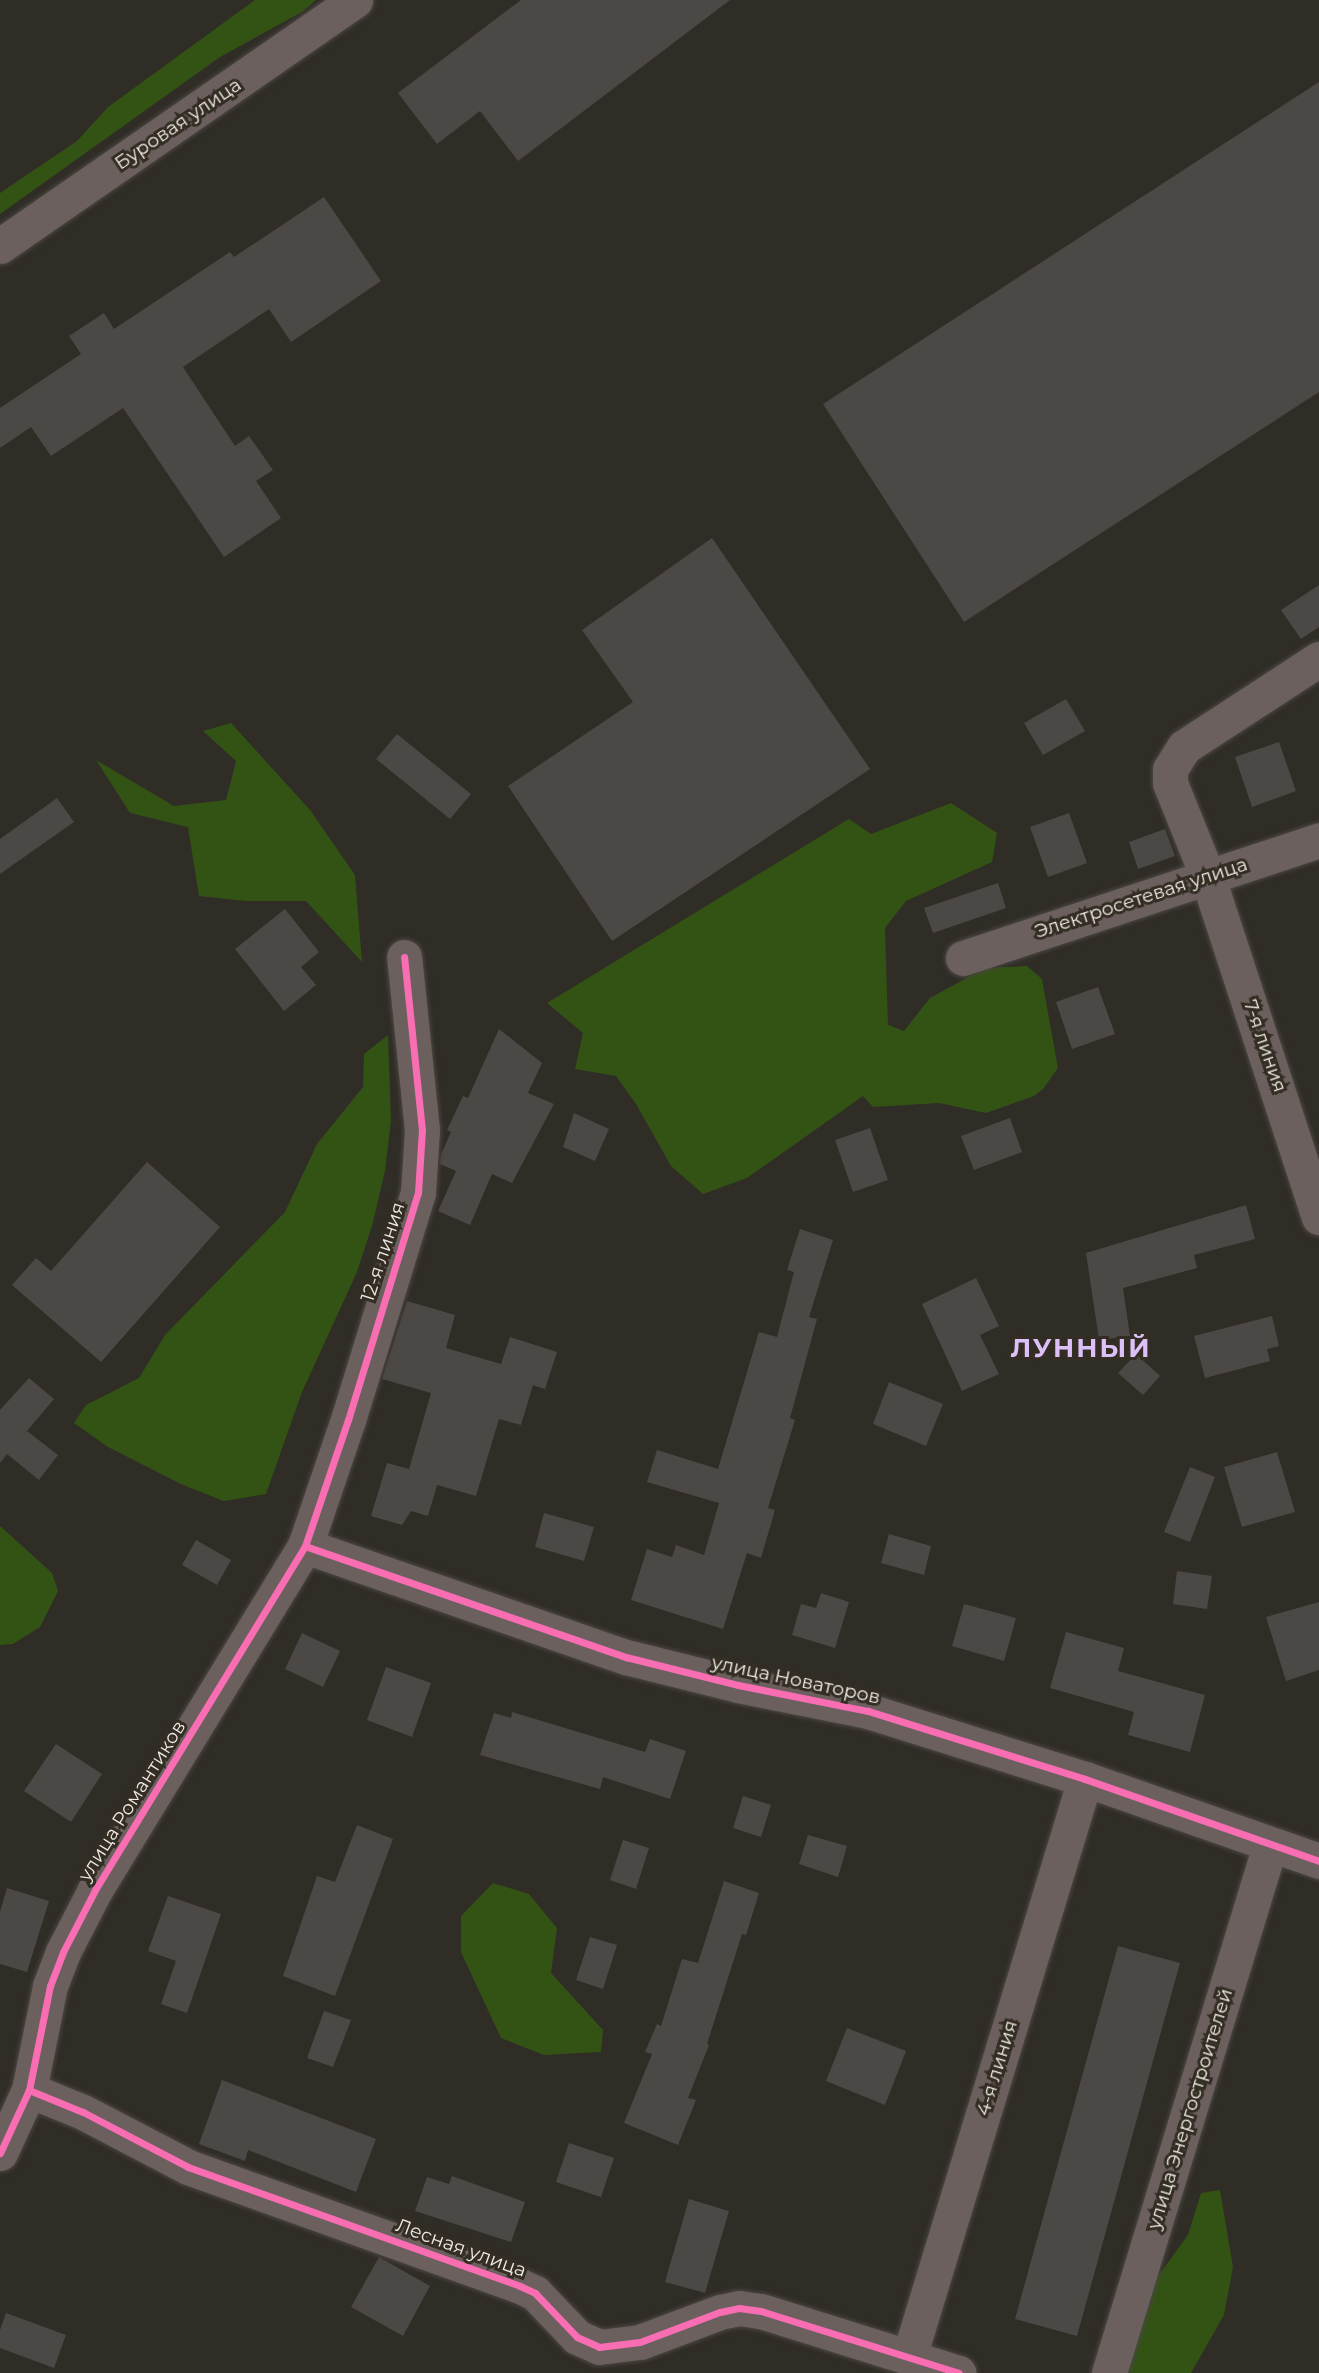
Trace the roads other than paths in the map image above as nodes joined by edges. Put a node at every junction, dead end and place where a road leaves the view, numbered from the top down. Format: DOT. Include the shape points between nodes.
graph roads {
  1 [pos="355,0"];
  2 [pos="0,246"];
  3 [pos="1319,659"];
  4 [pos="1319,840"];
  5 [pos="1207,875"];
  6 [pos="404,957"];
  7 [pos="963,958"];
  8 [pos="1319,1217"];
  9 [pos="305,1546"];
  10 [pos="1085,1779"];
  11 [pos="1270,1845"];
  12 [pos="1319,1861"];
  13 [pos="29,2090"];
  14 [pos="0,2153"];
  15 [pos="909,2357"];
  16 [pos="958,2373"];
  17 [pos="1109,2373"];
  1 -- 2 [label="street, Буровая улица"];
  3 -- 5 [label="street, 7-я линия" via="1184,747 1170,769 1170,783"];
  4 -- 5 [label="street, Электросетевая улица"];
  5 -- 7 [label="street, Электросетевая улица"];
  5 -- 8 [label="street, 7-я линия"];
  6 -- 9 [label="street, 12-я линия" via="422,1130 418,1193"];
  9 -- 10 [label="street, улица Новаторов" via="625,1657 868,1711"];
  9 -- 13 [label="street, улица Романтиков" via="84,1911 50,1986"];
  10 -- 11 [label="street, улица Новаторов"];
  10 -- 15 [label="street, 4-я линия"];
  11 -- 12 [label="street, улица Новаторов"];
  11 -- 17 [label="street, улица Энергостроителей"];
  13 -- 14 [label="street"];
  13 -- 15 [label="street, Лесная улица" via="83,2112 188,2167 520,2286 535,2293 577,2337 599,2347 640,2342 739,2308"];
  15 -- 16 [label="street, Лесная улица"];
}
